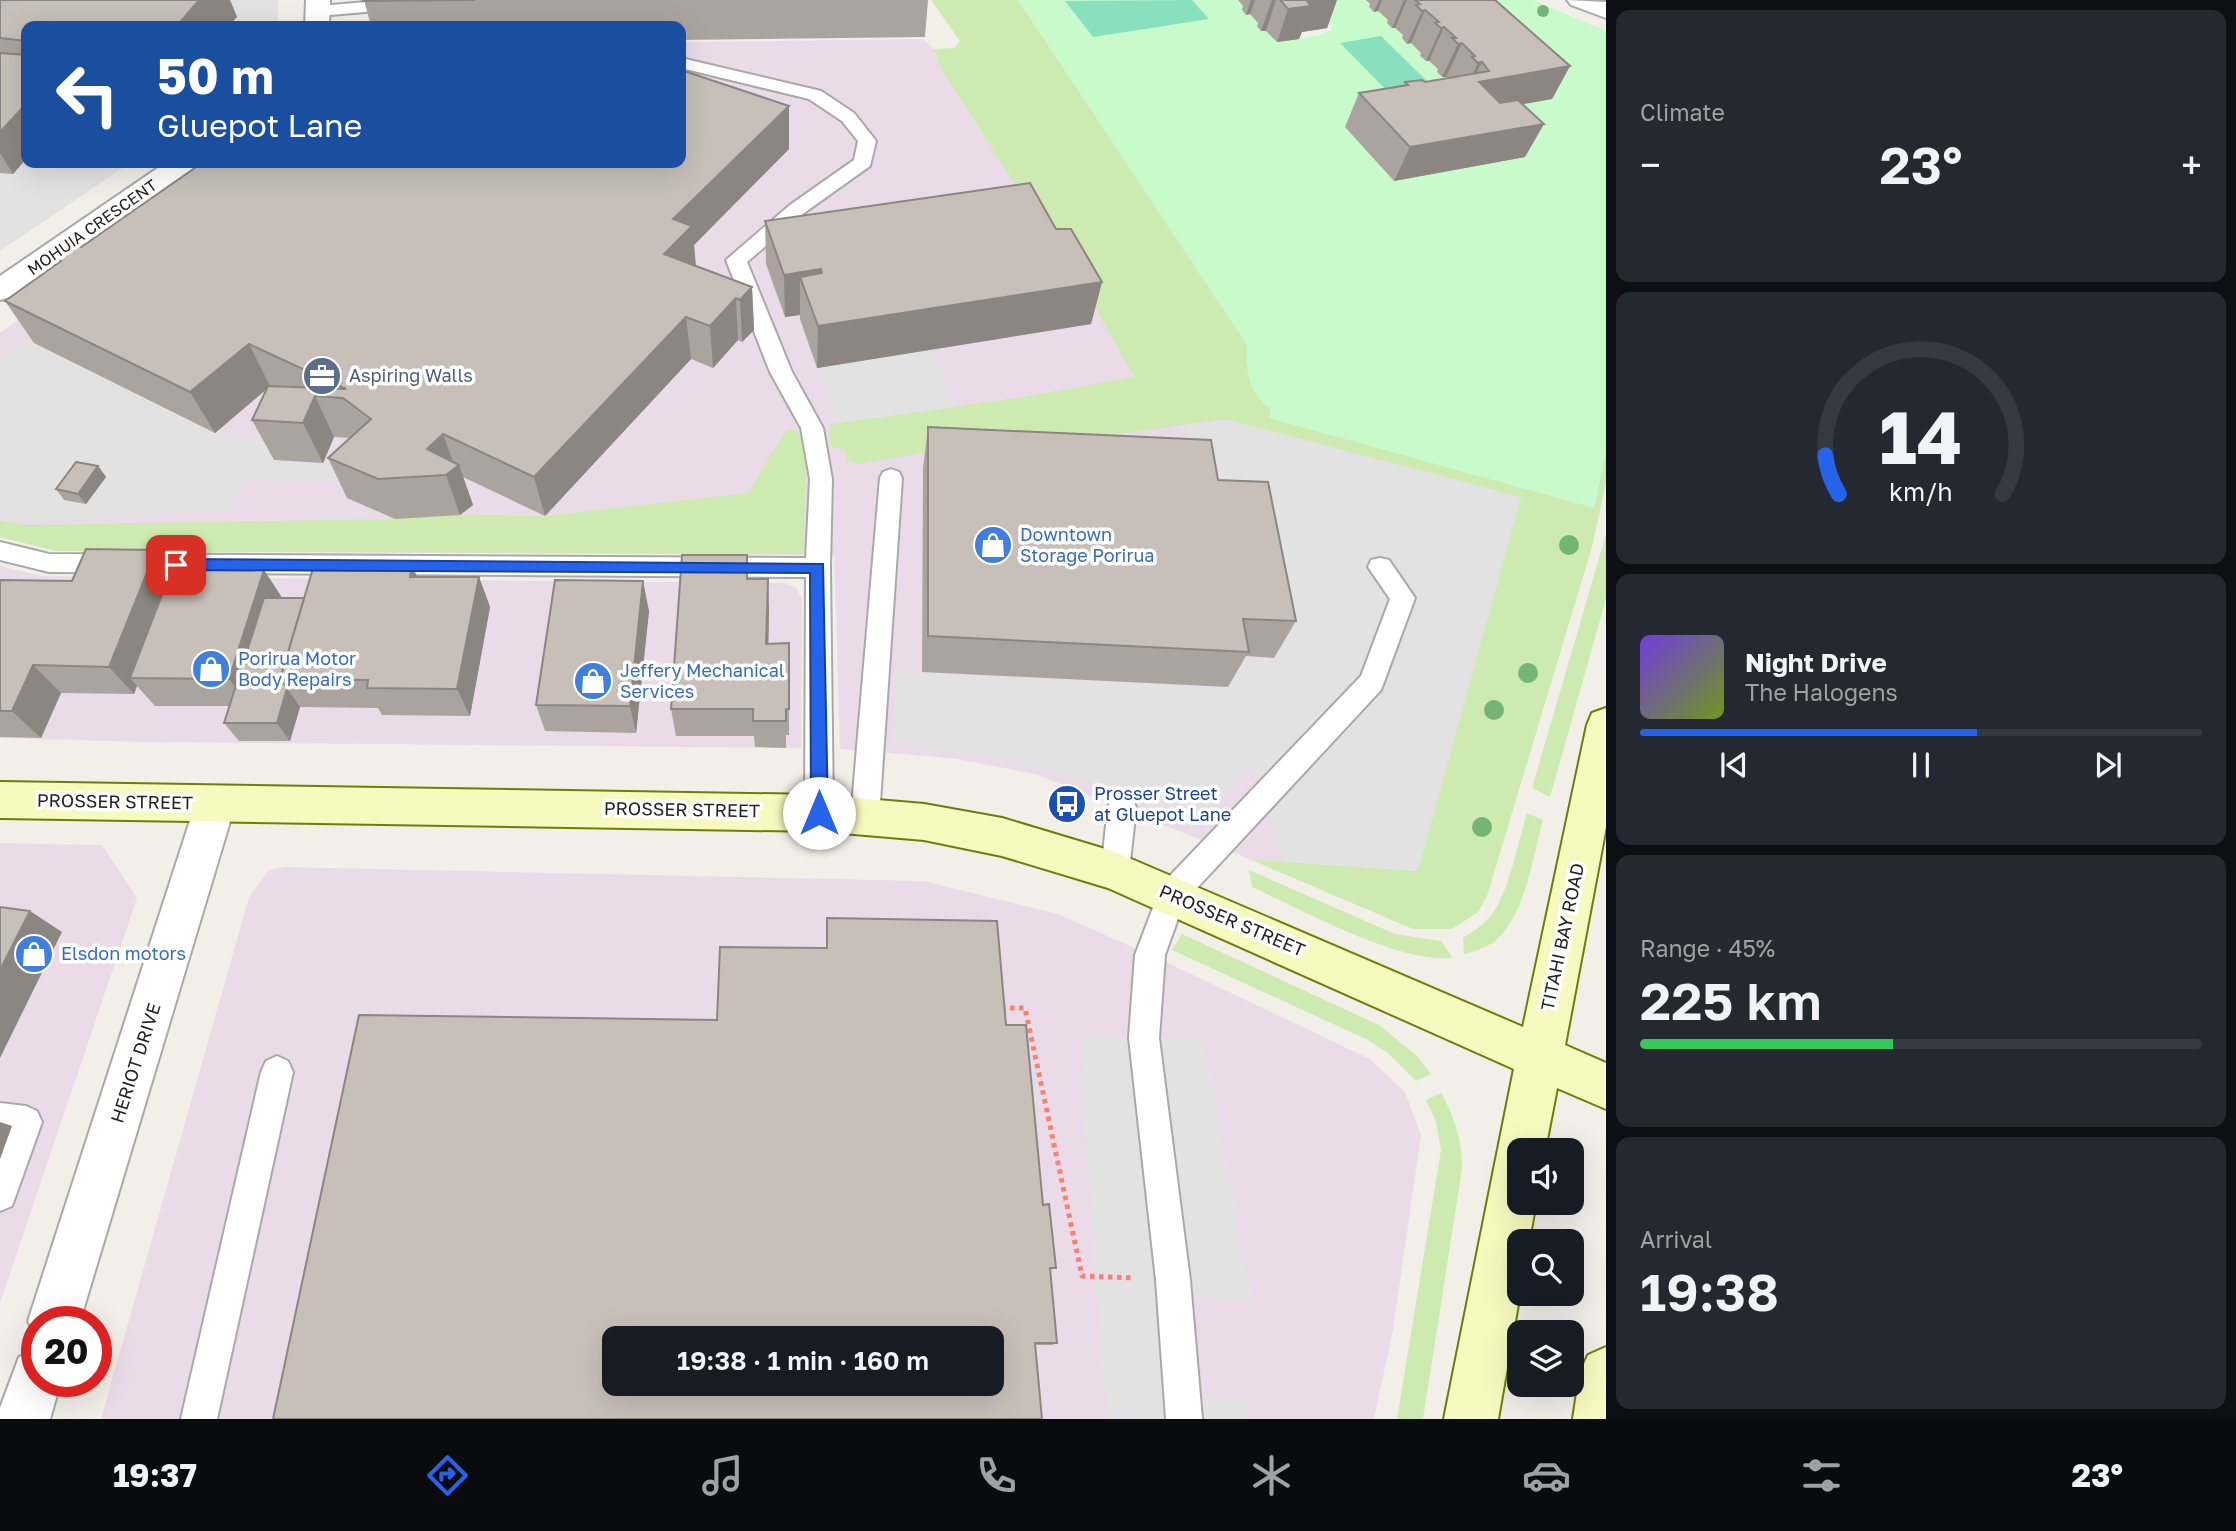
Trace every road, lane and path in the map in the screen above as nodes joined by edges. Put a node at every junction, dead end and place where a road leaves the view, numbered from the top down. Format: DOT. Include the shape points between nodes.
graph roads {
  1 [pos="1579,0"];
  2 [pos="412,4"];
  3 [pos="1606,11"];
  4 [pos="318,12"];
  5 [pos="686,64"];
  6 [pos="176,168"];
  7 [pos="0,290"];
  8 [pos="891,478"];
  9 [pos="0,551"];
  10 [pos="1380,567"];
  11 [pos="818,568"];
  12 [pos="1606,725"];
  13 [pos="0,800"];
  14 [pos="215,805"];
  15 [pos="1122,807"];
  16 [pos="819,813"];
  17 [pos="865,817"];
  18 [pos="1115,871"];
  19 [pos="1172,894"];
  20 [pos="1001,1007"];
  21 [pos="1539,1056"];
  22 [pos="277,1072"];
  23 [pos="1606,1086"];
  24 [pos="0,1119"];
  25 [pos="1523,1138"];
  26 [pos="0,1194"];
  27 [pos="1509,1215"];
  28 [pos="1173,1280"];
  29 [pos="59,1306"];
  30 [pos="1606,1373"];
  31 [pos="199,1419"];
  32 [pos="1184,1419"];
  33 [pos="1471,1419"];
  34 [pos="1600,1419"];
  1 -- 3 [label="street"];
  2 -- 4 [label="lane"];
  5 -- 11 [label="lane" via="815,95 848,117 867,141 863,162 736,260 781,372 812,428 821,479"];
  6 -- 7 [label="street, MOHUIA CRESCENT"];
  8 -- 17 [label="lane"];
  9 -- 11 [label="lane" via="49,563"];
  10 -- 19 [label="lane" via="1403,598 1372,682"];
  11 -- 16 [label="lane"];
  12 -- 21 [label="main road, TITAHI BAY ROAD"];
  13 -- 14 [label="main road, PROSSER STREET"];
  14 -- 16 [label="main road, PROSSER STREET"];
  14 -- 29 [label="street, HERIOT DRIVE"];
  15 -- 18 [label="lane"];
  16 -- 17 [label="main road, PROSSER STREET"];
  17 -- 18 [label="main road, PROSSER STREET" via="924,822 1002,837"];
  18 -- 19 [label="main road, PROSSER STREET"];
  19 -- 21 [label="main road, PROSSER STREET"];
  19 -- 28 [label="lane" via="1150,955 1144,1038"];
  20 -- 28 [label="path" via="1025,1008 1082,1276"];
  21 -- 23 [label="main road, PROSSER STREET"];
  21 -- 25 [label="main road, TITAHI BAY ROAD"];
  22 -- 31 [label="lane"];
  24 -- 26 [label="lane" via="26,1122"];
  27 -- 33 [label="main road"];
  28 -- 32 [label="lane"];
  30 -- 34 [label="main road"];
}
